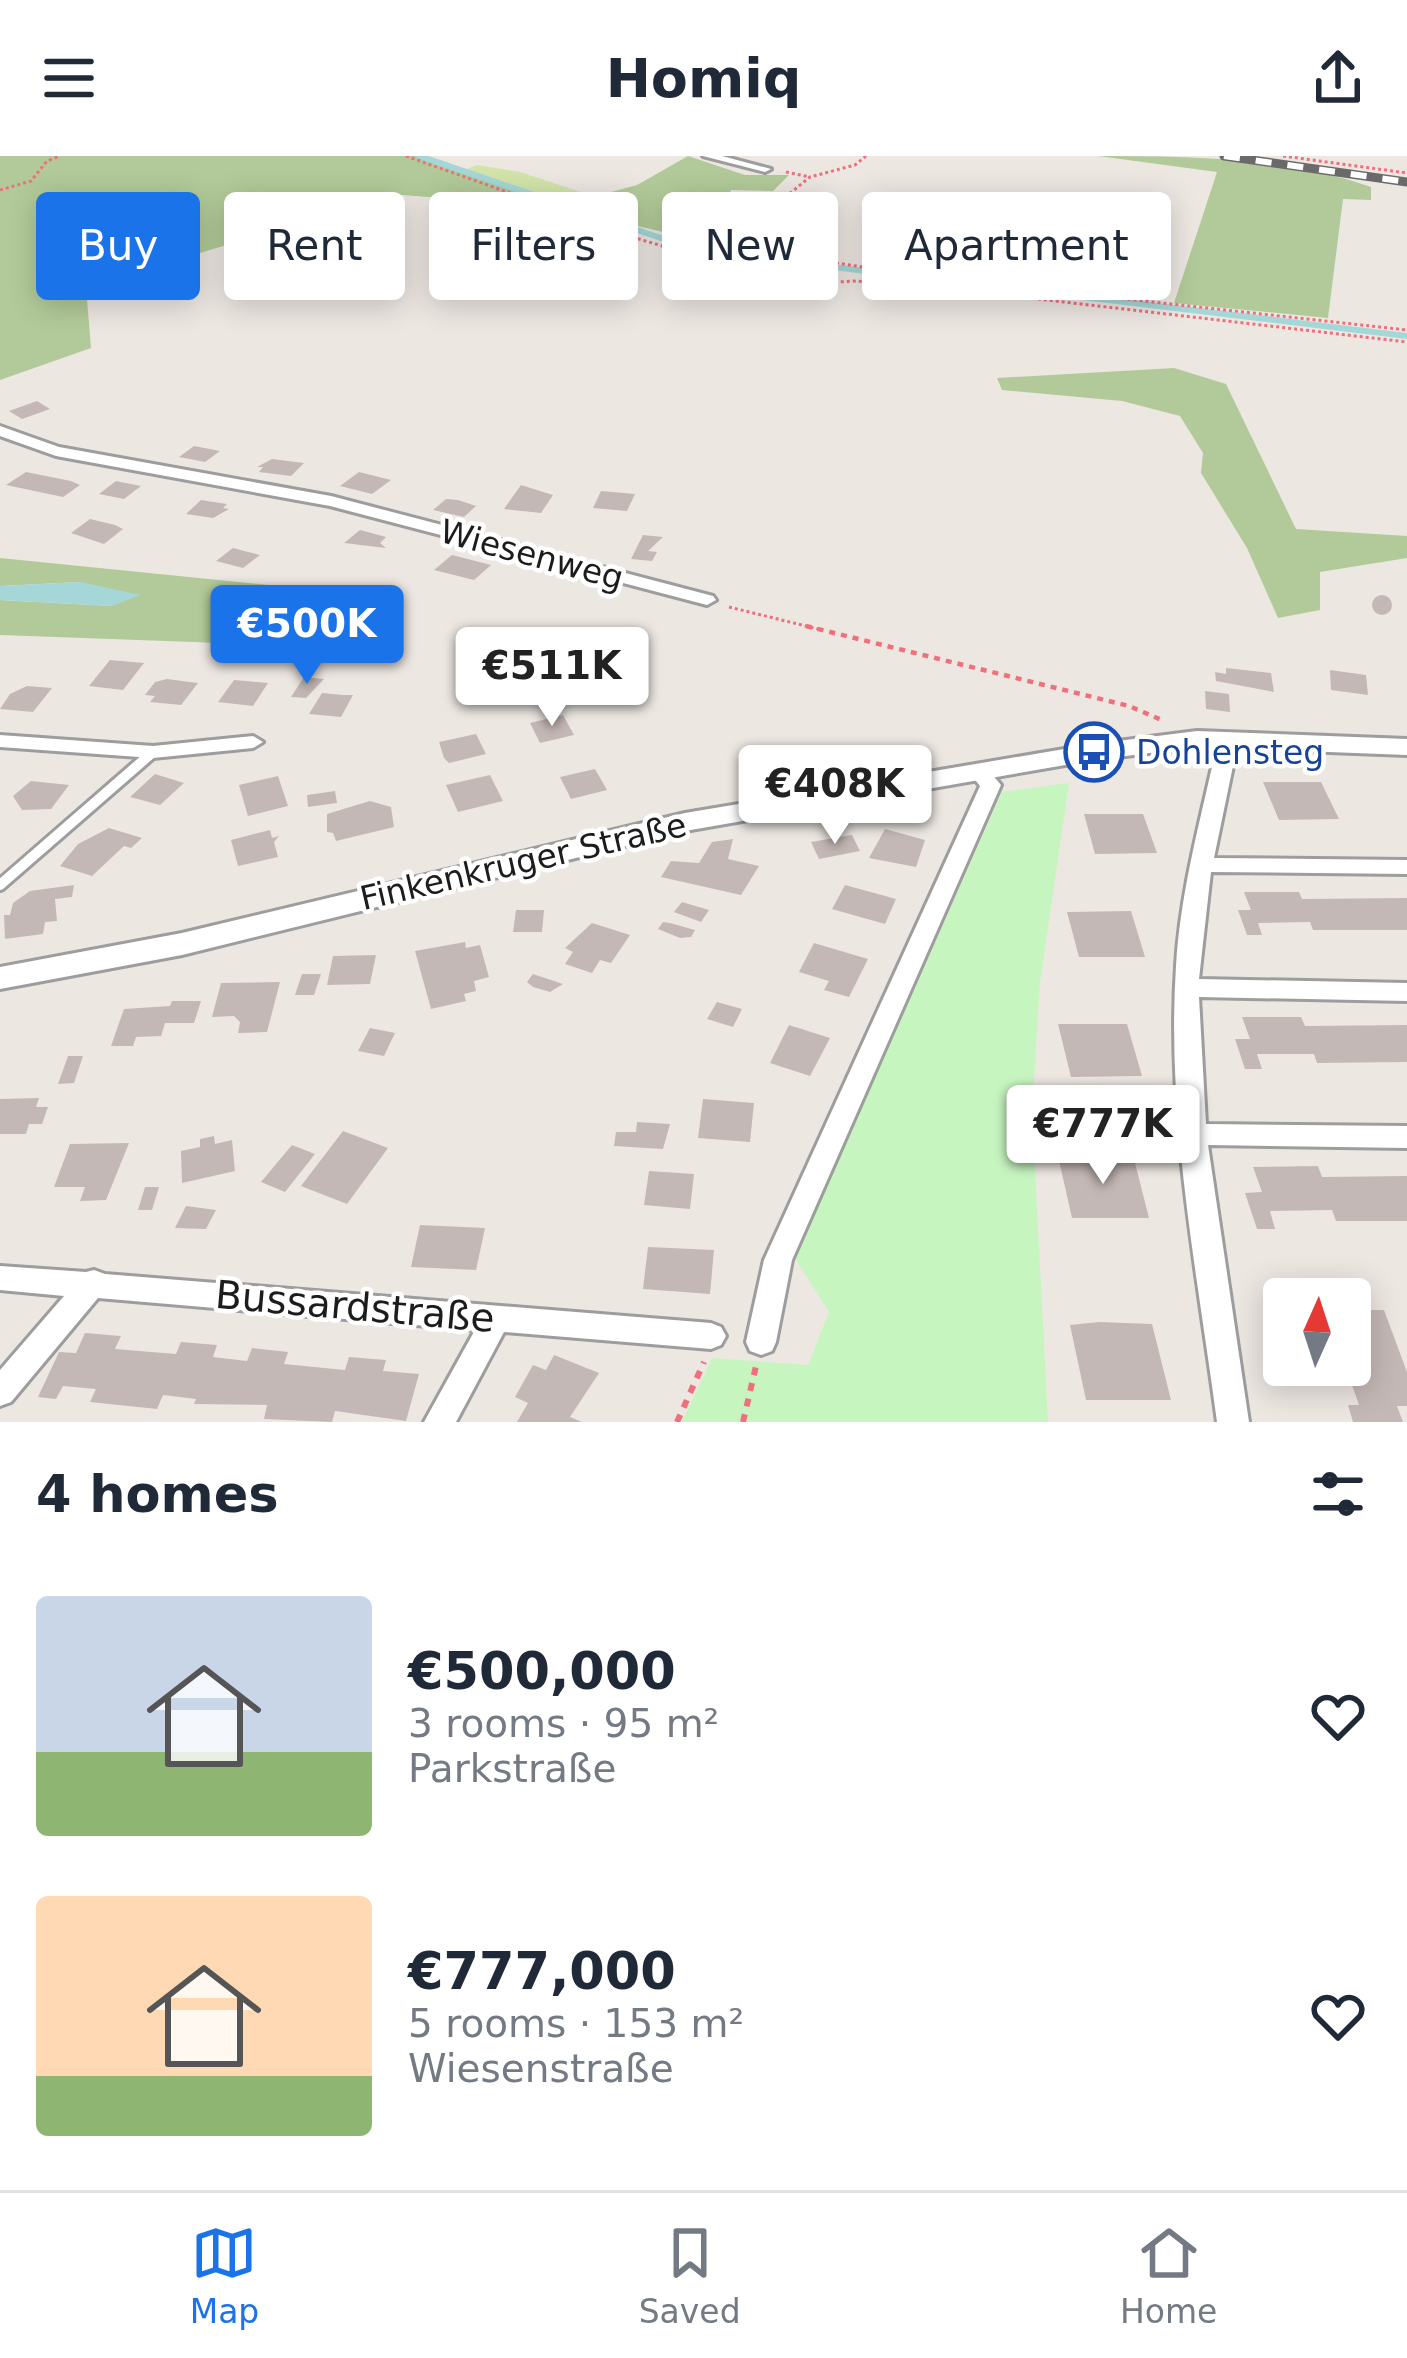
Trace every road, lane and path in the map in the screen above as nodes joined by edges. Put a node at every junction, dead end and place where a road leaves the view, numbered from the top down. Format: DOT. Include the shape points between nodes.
graph roads {
  1 [pos="60,156"];
  2 [pos="406,156"];
  3 [pos="708,156"];
  4 [pos="866,156"];
  5 [pos="1283,156"];
  6 [pos="765,169"];
  7 [pos="1407,173"];
  8 [pos="810,177"];
  9 [pos="0,190"];
  10 [pos="1407,330"];
  11 [pos="1407,342"];
  12 [pos="0,431"];
  13 [pos="706,600"];
  14 [pos="1197,739"];
  15 [pos="0,741"];
  16 [pos="253,742"];
  17 [pos="1407,747"];
  18 [pos="152,752"];
  19 [pos="978,771"];
  20 [pos="1201,865"];
  21 [pos="1407,867"];
  22 [pos="0,885"];
  23 [pos="0,978"];
  24 [pos="1186,988"];
  25 [pos="1407,992"];
  26 [pos="1192,1134"];
  27 [pos="1407,1137"];
  28 [pos="0,1278"];
  29 [pos="94,1282"];
  30 [pos="496,1318"];
  31 [pos="711,1336"];
  32 [pos="761,1342"];
  33 [pos="0,1392"];
  34 [pos="440,1422"];
  35 [pos="677,1422"];
  36 [pos="743,1422"];
  37 [pos="1233,1422"];
  1 -- 9 [label="path" via="31,181"];
  2 -- 11 [label="path" via="792,285 934,287"];
  3 -- 6 [label="street"];
  4 -- 8 [label="path"];
  5 -- 7 [label="path"];
  6 -- 8 [label="path"];
  8 -- 10 [label="path" via="730,241 752,252 892,271"];
  12 -- 13 [label="street, Wiesenweg" via="56,451 331,501"];
  13 -- 14 [label="path" via="1129,706"];
  14 -- 17 [label="street, Finkenkruger Straße"];
  14 -- 19 [label="street, Finkenkruger Straße"];
  14 -- 20 [label="street" via="1223,766"];
  15 -- 18 [label="street"];
  16 -- 18 [label="street"];
  18 -- 22 [label="lane"];
  19 -- 23 [label="street, Finkenkruger Straße" via="685,822 182,944"];
  19 -- 32 [label="street" via="991,785 778,1260"];
  20 -- 21 [label="street"];
  20 -- 24 [label="street"];
  24 -- 25 [label="street"];
  24 -- 26 [label="street"];
  26 -- 27 [label="street"];
  26 -- 37 [label="street"];
  28 -- 29 [label="street, Bussardstraße"];
  29 -- 30 [label="street, Bussardstraße"];
  29 -- 33 [label="street"];
  30 -- 31 [label="street, Bussardstraße"];
  30 -- 34 [label="street"];
  31 -- 35 [label="path"];
  32 -- 36 [label="path"];
}
